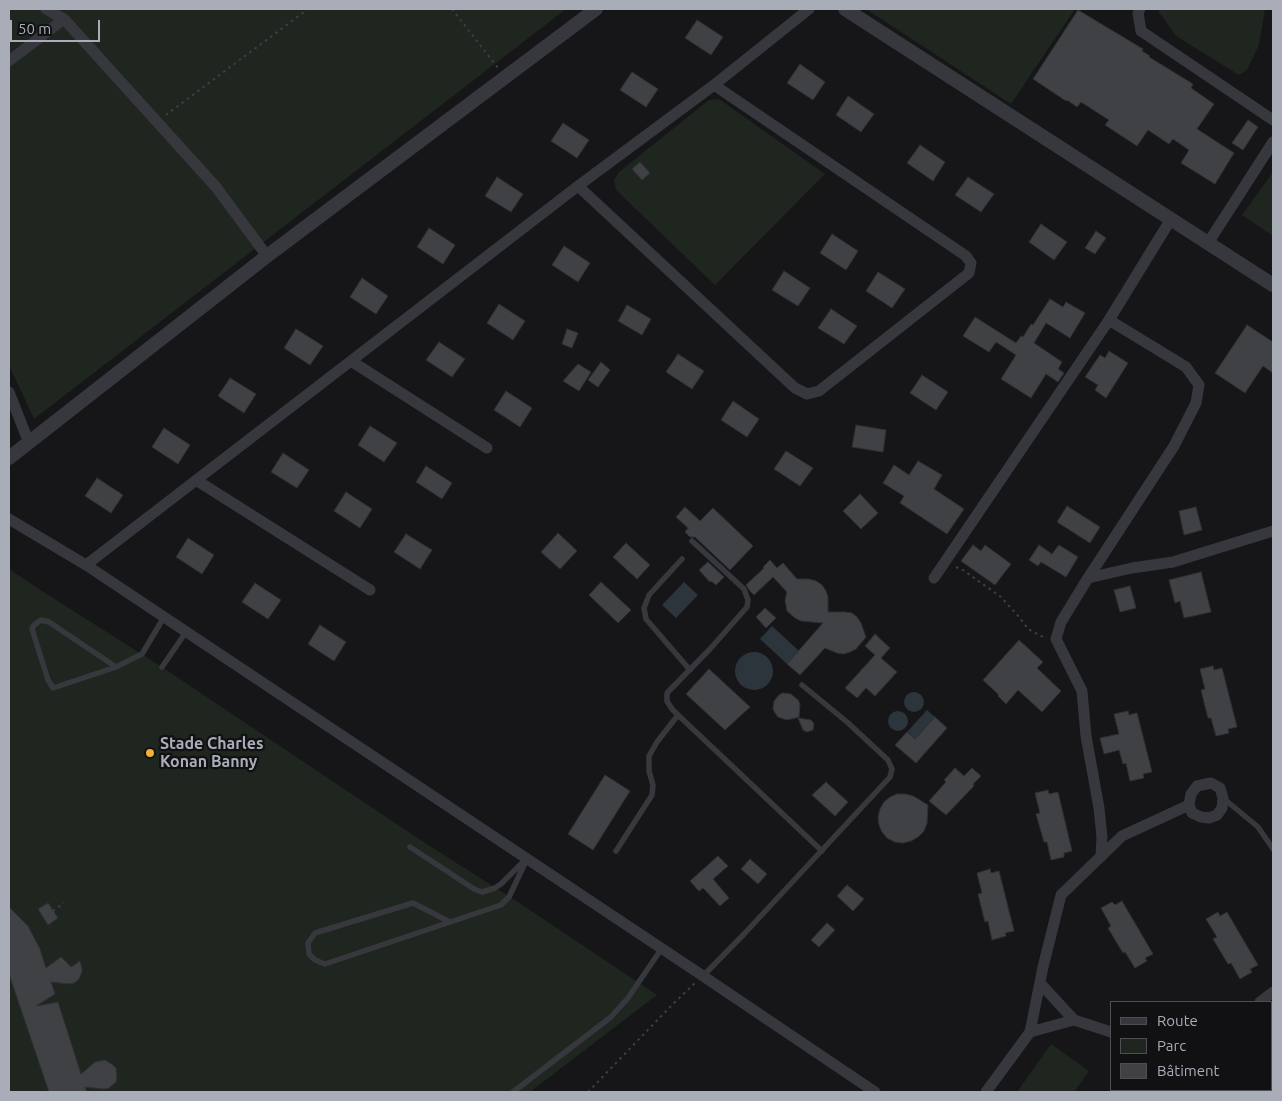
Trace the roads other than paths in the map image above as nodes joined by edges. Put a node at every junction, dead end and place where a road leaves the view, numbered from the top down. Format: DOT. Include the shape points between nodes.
graph roads {
  1 [pos="46,9"];
  2 [pos="596,9"];
  3 [pos="809,9"];
  4 [pos="845,9"];
  5 [pos="1140,9"];
  6 [pos="64,19"];
  7 [pos="9,61"];
  8 [pos="714,85"];
  9 [pos="1273,120"];
  10 [pos="1273,142"];
  11 [pos="578,186"];
  12 [pos="1171,220"];
  13 [pos="1208,243"];
  14 [pos="268,256"];
  15 [pos="1273,285"];
  16 [pos="1109,320"];
  17 [pos="351,360"];
  18 [pos="9,392"];
  19 [pos="29,443"];
  20 [pos="487,448"];
  21 [pos="9,458"];
  22 [pos="196,480"];
  23 [pos="9,519"];
  24 [pos="1273,531"];
  25 [pos="692,541"];
  26 [pos="682,558"];
  27 [pos="86,565"];
  28 [pos="934,578"];
  29 [pos="1088,578"];
  30 [pos="370,590"];
  31 [pos="164,617"];
  32 [pos="186,632"];
  33 [pos="116,667"];
  34 [pos="162,667"];
  35 [pos="690,670"];
  36 [pos="802,685"];
  37 [pos="678,715"];
  38 [pos="1224,798"];
  39 [pos="1189,805"];
  40 [pos="410,848"];
  41 [pos="1273,849"];
  42 [pos="616,851"];
  43 [pos="822,851"];
  44 [pos="1101,857"];
  45 [pos="527,858"];
  46 [pos="450,922"];
  47 [pos="662,948"];
  48 [pos="703,976"];
  49 [pos="1040,983"];
  50 [pos="1273,992"];
  51 [pos="1261,1001"];
  52 [pos="1074,1020"];
  53 [pos="1030,1032"];
  54 [pos="1110,1032"];
  55 [pos="513,1092"];
  56 [pos="874,1092"];
  57 [pos="986,1092"];
  1 -- 6 [label="street"];
  2 -- 14 [label="street"];
  3 -- 8 [label="street"];
  4 -- 12 [label="street"];
  5 -- 9 [label="street" via="1141,31"];
  6 -- 7 [label="street"];
  6 -- 14 [label="street" via="216,187"];
  8 -- 11 [label="street"];
  8 -- 11 [label="street" via="966,256 971,264 969,273 819,391 807,394 795,388"];
  10 -- 13 [label="street"];
  11 -- 17 [label="street"];
  12 -- 13 [label="street"];
  12 -- 16 [label="street"];
  13 -- 15 [label="street"];
  14 -- 19 [label="street"];
  16 -- 28 [label="street"];
  16 -- 29 [label="street" via="1186,367 1199,385 1196,403 1174,446"];
  17 -- 20 [label="street"];
  17 -- 22 [label="street"];
  18 -- 19 [label="street"];
  19 -- 21 [label="street"];
  22 -- 27 [label="street"];
  22 -- 30 [label="street"];
  23 -- 27 [label="street"];
  24 -- 29 [label="street" via="1173,562"];
  25 -- 35 [label="lane" via="744,589 748,600 747,607"];
  26 -- 35 [label="lane" via="650,595 644,608 646,619"];
  27 -- 31 [label="street"];
  29 -- 44 [label="street" via="1061,622 1056,639 1082,691 1086,736 1099,808"];
  31 -- 32 [label="street"];
  31 -- 33 [label="lane" via="142,654"];
  32 -- 34 [label="lane"];
  32 -- 45 [label="street"];
  33 -- 33 [label="lane" via="54,688 48,680 32,629 41,620 49,622"];
  35 -- 37 [label="lane" via="667,693 667,701"];
  36 -- 43 [label="lane" via="888,760 892,769 890,777"];
  37 -- 42 [label="lane" via="649,756 652,795"];
  37 -- 43 [label="lane"];
  38 -- 39 [label="street" via="1218,815 1209,818 1192,813"];
  38 -- 39 [label="street" via="1220,788 1211,782 1197,786"];
  38 -- 41 [label="lane" via="1258,827"];
  39 -- 44 [label="street" via="1122,836"];
  40 -- 45 [label="lane" via="482,892 501,884"];
  43 -- 48 [label="lane"];
  44 -- 49 [label="street" via="1061,895"];
  45 -- 46 [label="lane" via="509,898 501,905"];
  45 -- 47 [label="street"];
  46 -- 46 [label="lane" via="325,964 314,960 310,954 308,943 314,933 412,903"];
  47 -- 48 [label="street"];
  47 -- 55 [label="lane" via="611,1017"];
  48 -- 56 [label="street"];
  49 -- 52 [label="street"];
  49 -- 53 [label="street"];
  50 -- 51 [label="street"];
  52 -- 53 [label="street"];
  52 -- 54 [label="street"];
  53 -- 57 [label="street"];
}
